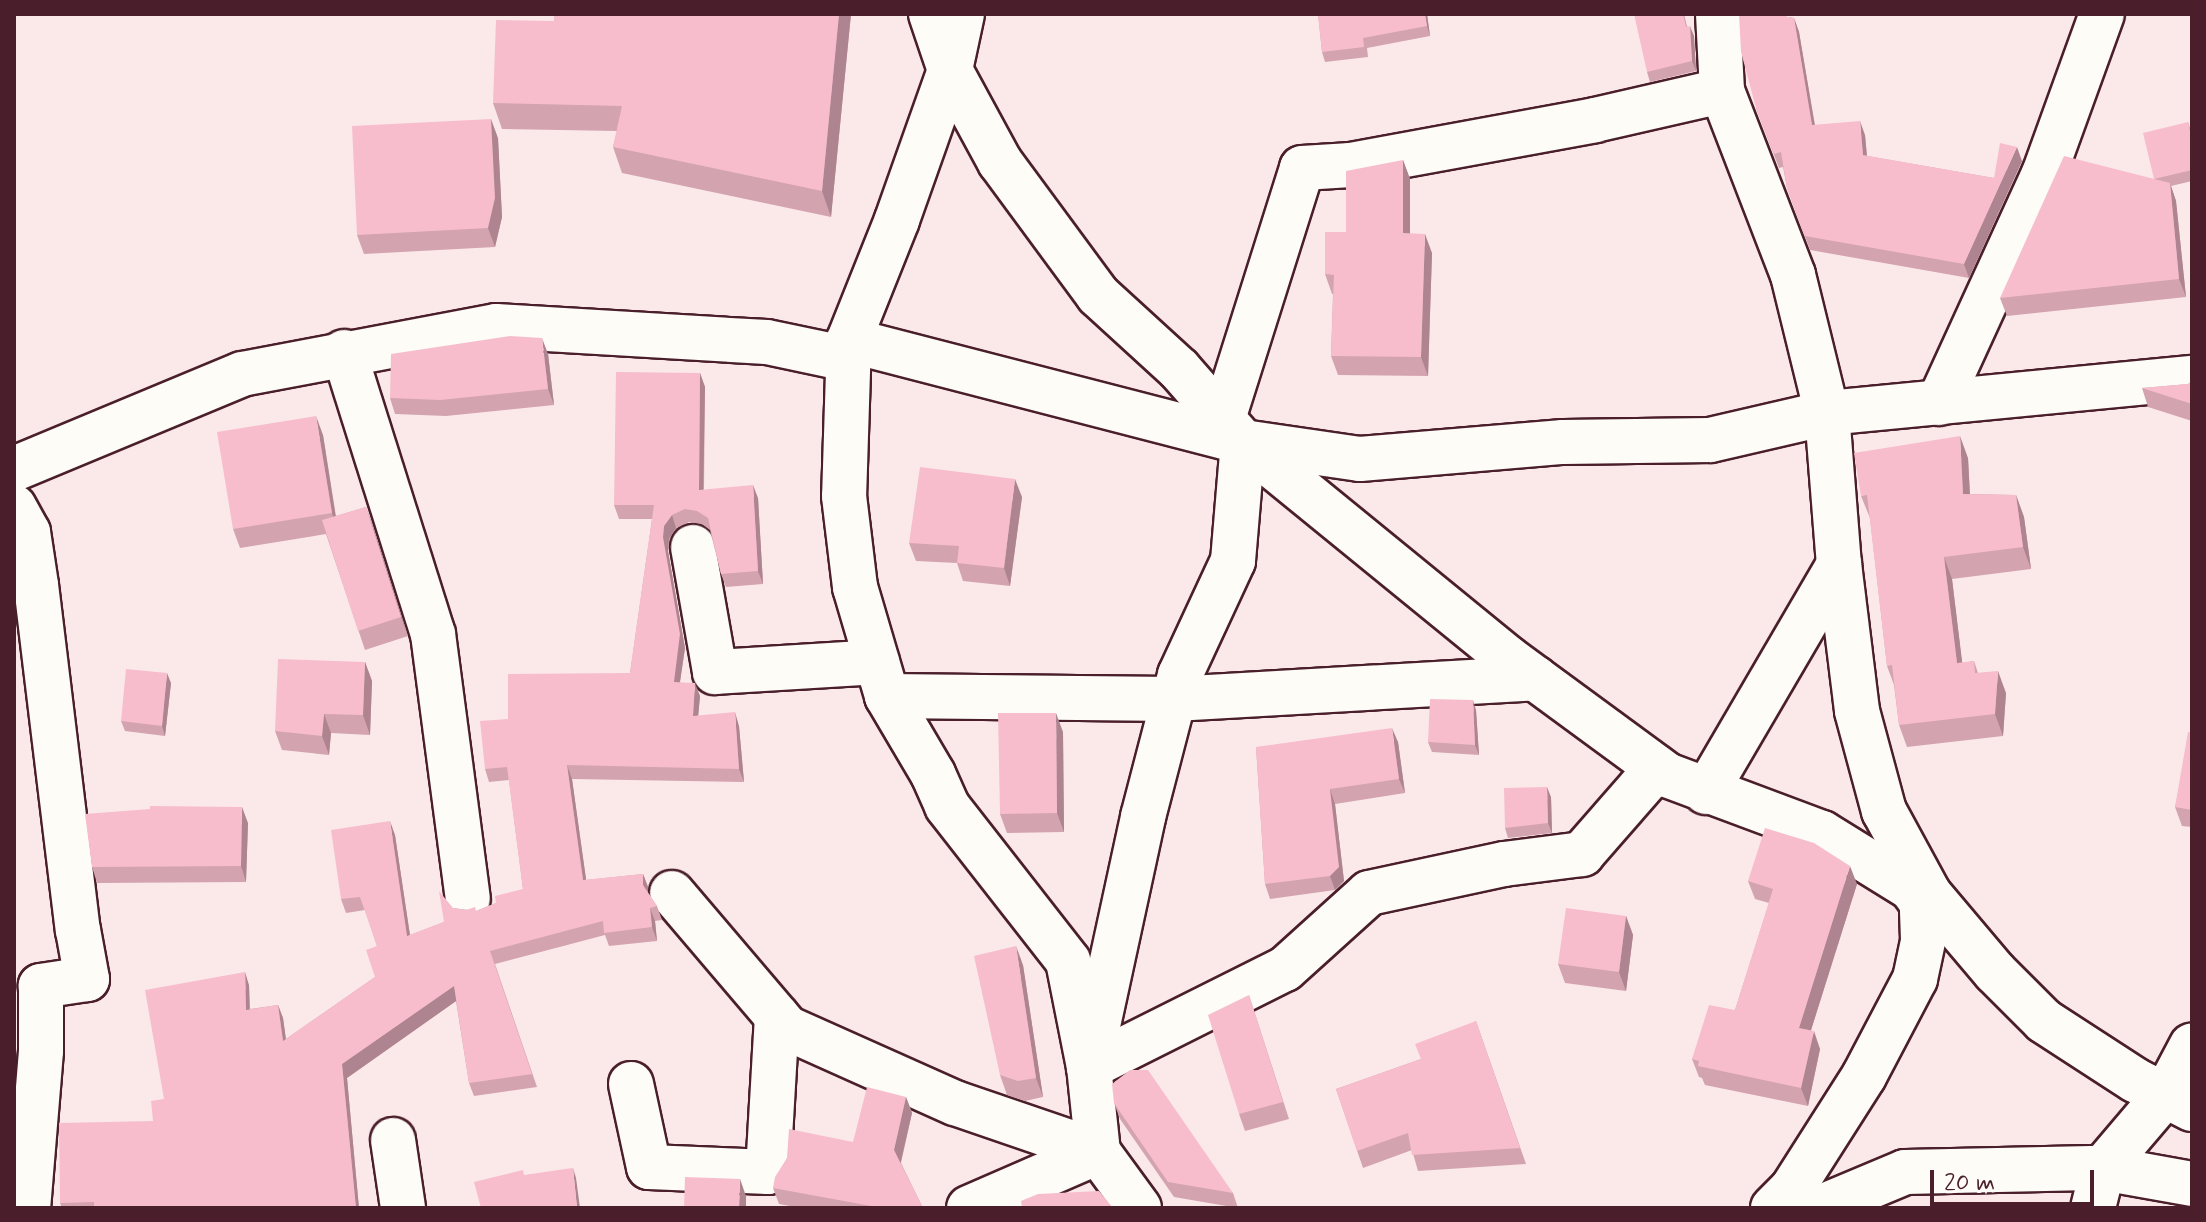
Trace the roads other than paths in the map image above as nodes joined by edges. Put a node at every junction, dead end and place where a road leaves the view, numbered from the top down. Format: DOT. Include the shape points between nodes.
graph roads {
  1 [pos="931,14"];
  2 [pos="962,14"];
  3 [pos="1718,14"];
  4 [pos="2102,14"];
  5 [pos="950,70"];
  6 [pos="1722,91"];
  7 [pos="849,349"];
  8 [pos="344,352"];
  9 [pos="2192,378"];
  10 [pos="1939,403"];
  11 [pos="1827,413"];
  12 [pos="1233,430"];
  13 [pos="14,469"];
  14 [pos="14,507"];
  15 [pos="693,547"];
  16 [pos="1839,564"];
  17 [pos="1535,678"];
  18 [pos="882,679"];
  19 [pos="30,688"];
  20 [pos="1174,699"];
  21 [pos="1657,768"];
  22 [pos="1706,792"];
  23 [pos="1920,891"];
  24 [pos="672,893"];
  25 [pos="468,899"];
  26 [pos="777,1016"];
  27 [pos="2192,1045"];
  28 [pos="1089,1067"];
  29 [pos="631,1084"];
  30 [pos="2179,1102"];
  31 [pos="393,1140"];
  32 [pos="1098,1152"];
  33 [pos="2192,1184"];
  34 [pos="2098,1188"];
  35 [pos="28,1208"];
  36 [pos="403,1208"];
  37 [pos="969,1208"];
  38 [pos="1139,1208"];
  39 [pos="1773,1208"];
  40 [pos="1819,1208"];
  1 -- 5 [label="street"];
  2 -- 5 [label="street"];
  3 -- 6 [label="street"];
  4 -- 10 [label="street" via="2044,174"];
  5 -- 7 [label="street"];
  5 -- 12 [label="street" via="1000,162 1098,295 1179,369"];
  6 -- 11 [label="street" via="1793,275"];
  6 -- 12 [label="street" via="1351,165 1302,168"];
  7 -- 8 [label="street" via="496,326"];
  7 -- 12 [label="street"];
  7 -- 18 [label="street" via="844,496 855,587"];
  8 -- 13 [label="street" via="242,374"];
  8 -- 25 [label="street" via="433,634"];
  9 -- 10 [label="street"];
  10 -- 11 [label="street"];
  11 -- 12 [label="street" via="1710,440 1563,442 1360,459"];
  11 -- 16 [label="street"];
  12 -- 17 [label="street"];
  12 -- 20 [label="street" via="1233,561"];
  14 -- 19 [label="street" via="28,532"];
  15 -- 18 [label="street" via="715,672"];
  16 -- 22 [label="street"];
  16 -- 23 [label="street" via="1857,711 1884,811"];
  17 -- 20 [label="street"];
  17 -- 21 [label="street"];
  18 -- 20 [label="street"];
  18 -- 28 [label="street" via="947,806 1068,961"];
  19 -- 35 [label="street" via="87,979 41,986"];
  20 -- 28 [label="street"];
  21 -- 22 [label="street"];
  21 -- 28 [label="street" via="1582,854 1504,864 1369,893 1285,969"];
  22 -- 23 [label="street" via="1822,833"];
  23 -- 30 [label="street" via="2044,1021"];
  23 -- 39 [label="street" via="1923,940 1915,979 1864,1076 1792,1189"];
  24 -- 26 [label="street"];
  26 -- 29 [label="street" via="768,1172 649,1167"];
  26 -- 32 [label="street" via="787,1028 955,1103"];
  27 -- 30 [label="street"];
  28 -- 32 [label="street"];
  30 -- 34 [label="street"];
  31 -- 36 [label="street"];
  32 -- 37 [label="street"];
  32 -- 38 [label="street"];
  33 -- 34 [label="street"];
  34 -- 40 [label="street" via="1905,1172"];
}
